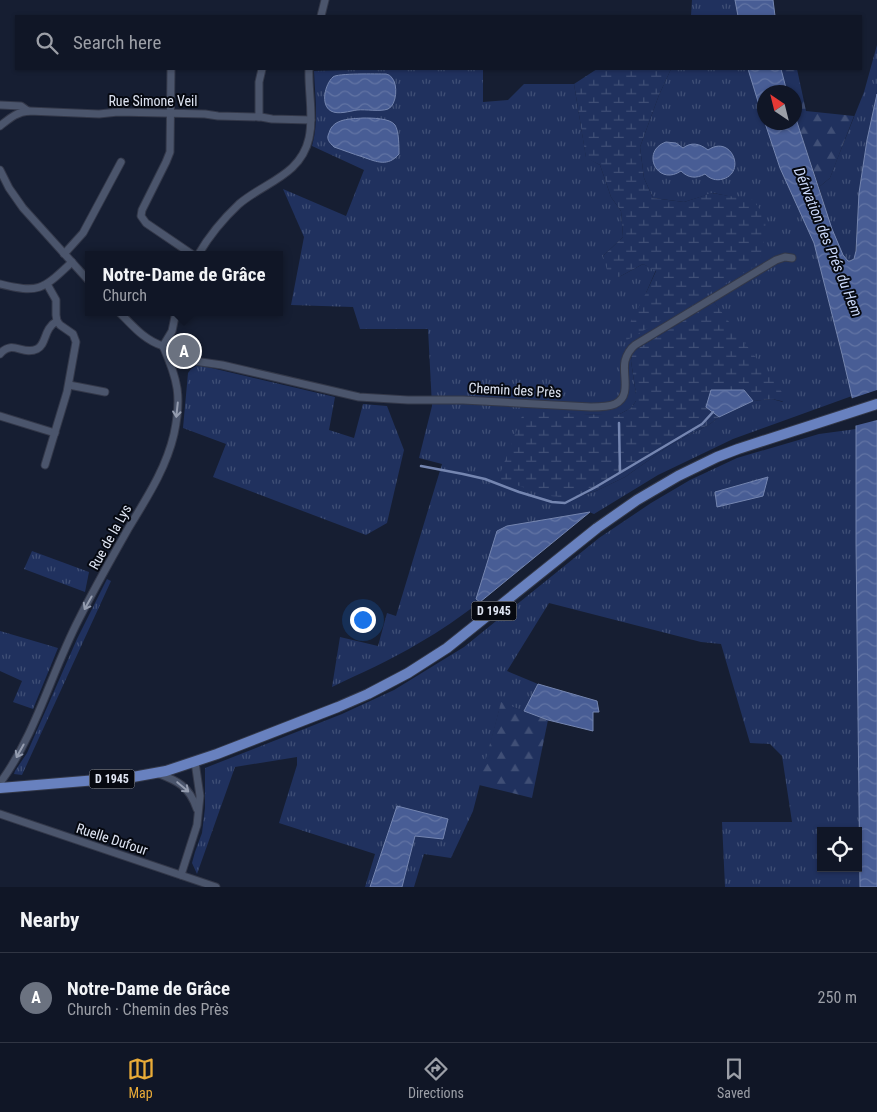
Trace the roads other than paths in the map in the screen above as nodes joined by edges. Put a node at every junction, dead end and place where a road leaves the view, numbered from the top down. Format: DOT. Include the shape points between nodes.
graph roads {
  1 [pos="325,0"];
  2 [pos="321,15"];
  3 [pos="171,70"];
  4 [pos="262,70"];
  5 [pos="310,70"];
  6 [pos="0,105"];
  7 [pos="29,112"];
  8 [pos="170,113"];
  9 [pos="259,117"];
  10 [pos="311,120"];
  11 [pos="0,126"];
  12 [pos="121,162"];
  13 [pos="0,170"];
  14 [pos="187,251"];
  15 [pos="201,251"];
  16 [pos="64,254"];
  17 [pos="792,258"];
  18 [pos="72,262"];
  19 [pos="85,277"];
  20 [pos="0,284"];
  21 [pos="47,284"];
  22 [pos="123,316"];
  23 [pos="175,316"];
  24 [pos="57,321"];
  25 [pos="163,346"];
  26 [pos="0,354"];
  27 [pos="170,362"];
  28 [pos="68,385"];
  29 [pos="105,392"];
  30 [pos="874,405"];
  31 [pos="0,416"];
  32 [pos="54,433"];
  33 [pos="45,465"];
  34 [pos="195,762"];
  35 [pos="156,773"];
  36 [pos="0,784"];
  37 [pos="0,788"];
  38 [pos="198,811"];
  39 [pos="0,814"];
  40 [pos="181,875"];
  41 [pos="216,887"];
  1 -- 2 [label="street"];
  3 -- 8 [label="street"];
  4 -- 9 [label="street"];
  5 -- 10 [label="street"];
  6 -- 7 [label="street" via="21,106"];
  7 -- 8 [label="street, Rue Simone Veil"];
  7 -- 11 [label="street, Rue Simone Veil" via="17,114"];
  8 -- 9 [label="street, Rue Simone Veil"];
  8 -- 14 [label="street" via="169,157 141,216 146,223"];
  9 -- 10 [label="street, Rue Simone Veil"];
  10 -- 15 [label="street" via="308,143 294,167 246,198 212,233"];
  12 -- 16 [label="street" via="83,233"];
  13 -- 16 [label="street" via="18,201"];
  16 -- 18 [label="street"];
  17 -- 27 [label="street, Chemin des Près" via="776,260 635,345 626,359 624,394 616,404 608,406 359,397 222,365 187,360"];
  18 -- 19 [label="street"];
  18 -- 21 [label="street"];
  20 -- 21 [label="street" via="28,289"];
  21 -- 24 [label="street" via="56,300"];
  22 -- 25 [label="street" via="147,339"];
  23 -- 25 [label="street" via="172,331"];
  24 -- 26 [label="street" via="48,328 38,348 30,351 9,348"];
  24 -- 28 [label="street" via="76,340"];
  25 -- 27 [label="street, Rue de la Lys"];
  27 -- 36 [label="street, Rue de la Lys, one-way" via="178,388 178,408 173,439 162,469 79,620 32,727"];
  28 -- 29 [label="street"];
  28 -- 32 [label="street"];
  30 -- 34 [label="main road, D 1945" via="778,435 696,466 597,528 447,648 399,678 338,707"];
  31 -- 32 [label="street"];
  32 -- 33 [label="street"];
  34 -- 35 [label="main road, D 1945"];
  34 -- 38 [label="street" via="200,796"];
  35 -- 37 [label="main road, D 1945"];
  35 -- 38 [label="street, one-way" via="186,789"];
  38 -- 40 [label="street" via="196,831"];
  39 -- 40 [label="street, Ruelle Dufour"];
  40 -- 41 [label="street, Ruelle Dufour"];
}
